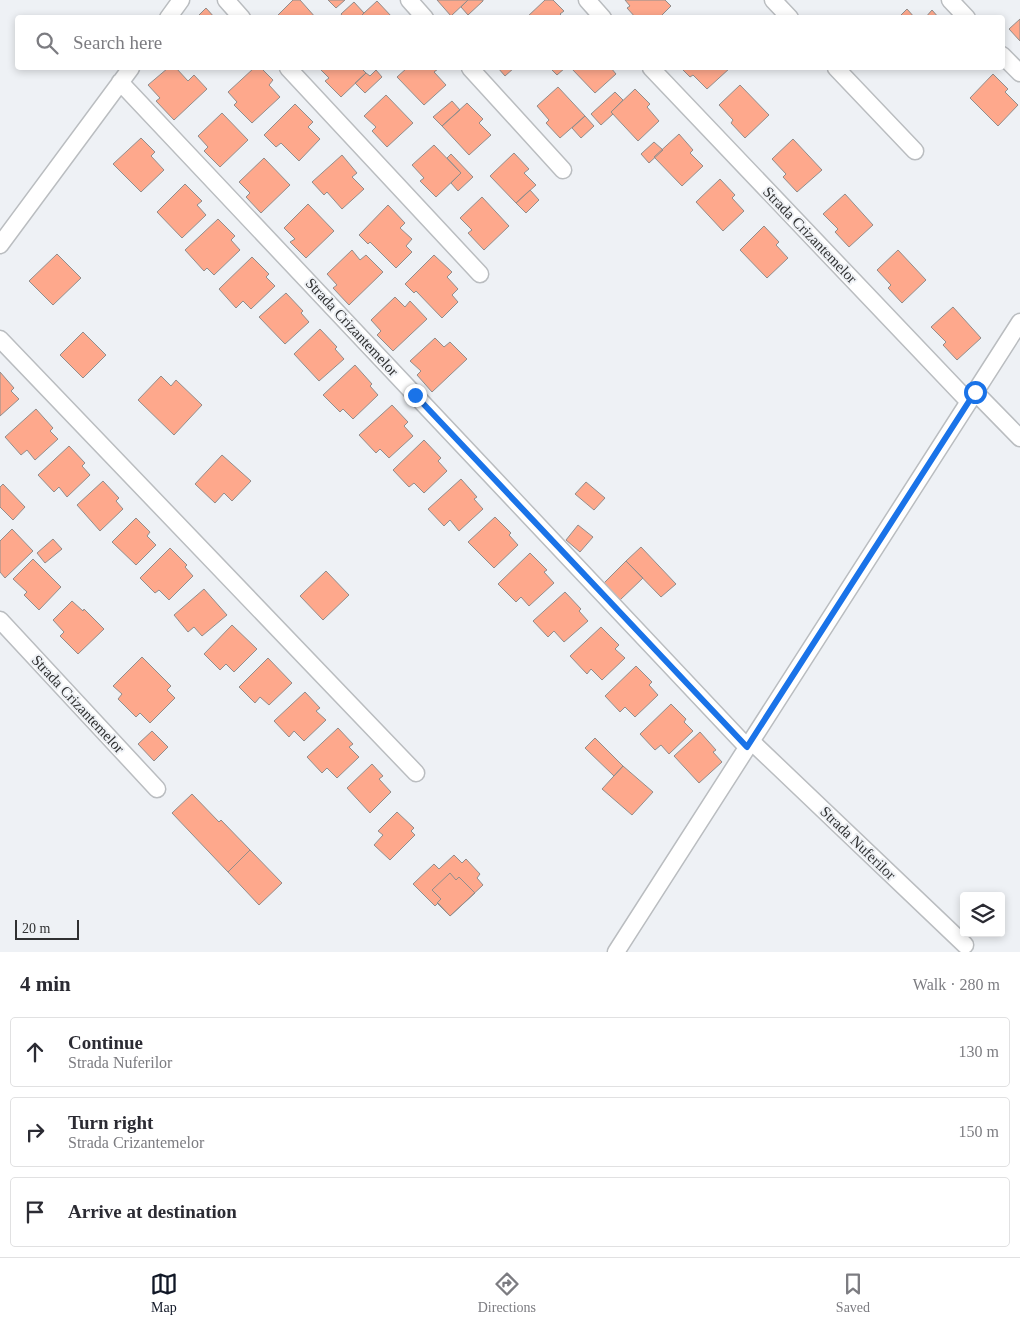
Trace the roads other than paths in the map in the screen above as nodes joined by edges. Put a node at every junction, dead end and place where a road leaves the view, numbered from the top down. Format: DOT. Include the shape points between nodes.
graph roads {
  1 [pos="180,0"];
  2 [pos="226,0"];
  3 [pos="409,0"];
  4 [pos="587,0"];
  5 [pos="774,0"];
  6 [pos="950,0"];
  7 [pos="170,15"];
  8 [pos="239,15"];
  9 [pos="422,15"];
  10 [pos="600,15"];
  11 [pos="787,15"];
  12 [pos="964,15"];
  13 [pos="1005,58"];
  14 [pos="129,70"];
  15 [pos="290,70"];
  16 [pos="472,70"];
  17 [pos="653,70"];
  18 [pos="838,70"];
  19 [pos="1020,73"];
  20 [pos="120,82"];
  21 [pos="915,151"];
  22 [pos="563,170"];
  23 [pos="0,245"];
  24 [pos="480,274"];
  25 [pos="1020,322"];
  26 [pos="0,339"];
  27 [pos="972,397"];
  28 [pos="1020,438"];
  29 [pos="0,620"];
  30 [pos="749,744"];
  31 [pos="416,773"];
  32 [pos="157,789"];
  33 [pos="965,944"];
  34 [pos="616,952"];
  1 -- 7 [label="street"];
  2 -- 8 [label="street"];
  3 -- 9 [label="street"];
  4 -- 10 [label="street"];
  5 -- 11 [label="street"];
  6 -- 12 [label="street"];
  13 -- 19 [label="street"];
  14 -- 20 [label="street"];
  15 -- 24 [label="street"];
  16 -- 22 [label="street"];
  17 -- 27 [label="street, Strada Crizantemelor"];
  18 -- 21 [label="street"];
  20 -- 23 [label="street"];
  20 -- 30 [label="street, Strada Crizantemelor"];
  25 -- 27 [label="street"];
  26 -- 31 [label="street"];
  27 -- 28 [label="street"];
  27 -- 30 [label="street"];
  29 -- 32 [label="street, Strada Crizantemelor"];
  30 -- 33 [label="street, Strada Nuferilor"];
  30 -- 34 [label="street"];
}
